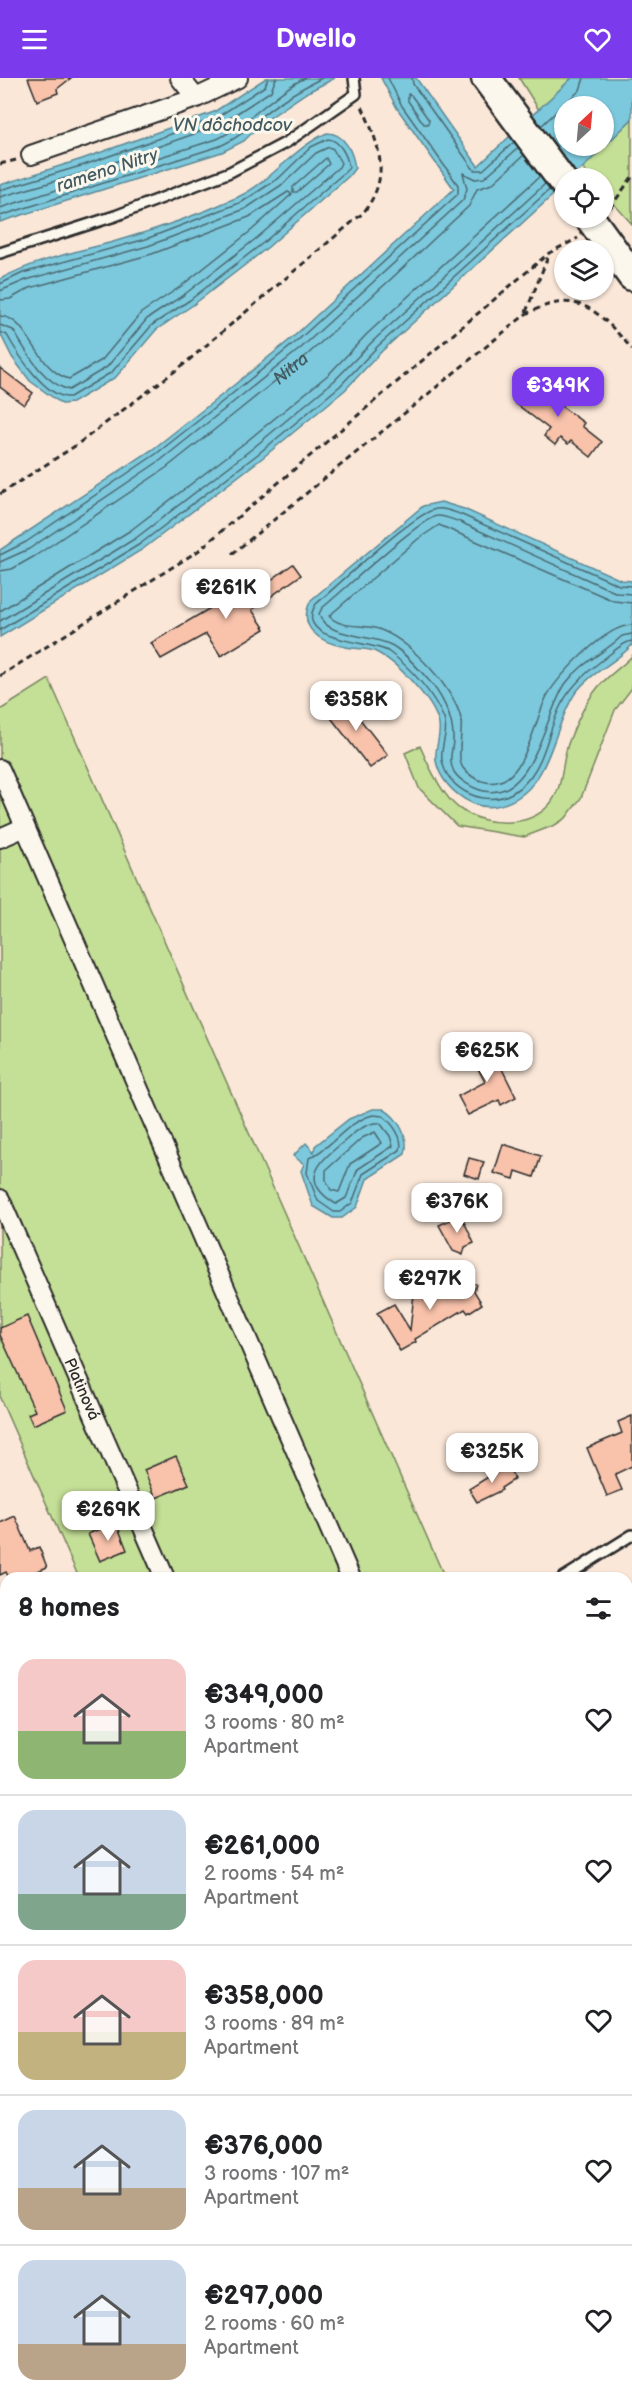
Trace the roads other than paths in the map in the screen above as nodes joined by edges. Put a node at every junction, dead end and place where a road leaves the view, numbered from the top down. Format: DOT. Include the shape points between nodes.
graph roads {
  1 [pos="180,78"];
  2 [pos="238,78"];
  3 [pos="354,78"];
  4 [pos="489,83"];
  5 [pos="196,98"];
  6 [pos="31,155"];
  7 [pos="554,170"];
  8 [pos="597,228"];
  9 [pos="0,254"];
  10 [pos="632,276"];
  11 [pos="0,769"];
  12 [pos="25,827"];
  13 [pos="0,838"];
  14 [pos="0,1199"];
  15 [pos="632,1535"];
  16 [pos="162,1572"];
  17 [pos="348,1572"];
  18 [pos="573,1572"];
  1 -- 5 [label="street"];
  2 -- 5 [label="street"];
  3 -- 9 [label="lane" via="356,94 287,142 230,172"];
  4 -- 7 [label="main road"];
  5 -- 6 [label="street"];
  8 -- 10 [label="main road"];
  11 -- 12 [label="street"];
  12 -- 13 [label="street"];
  12 -- 17 [label="street"];
  14 -- 16 [label="street, Platinová"];
  15 -- 18 [label="lane"];
}
